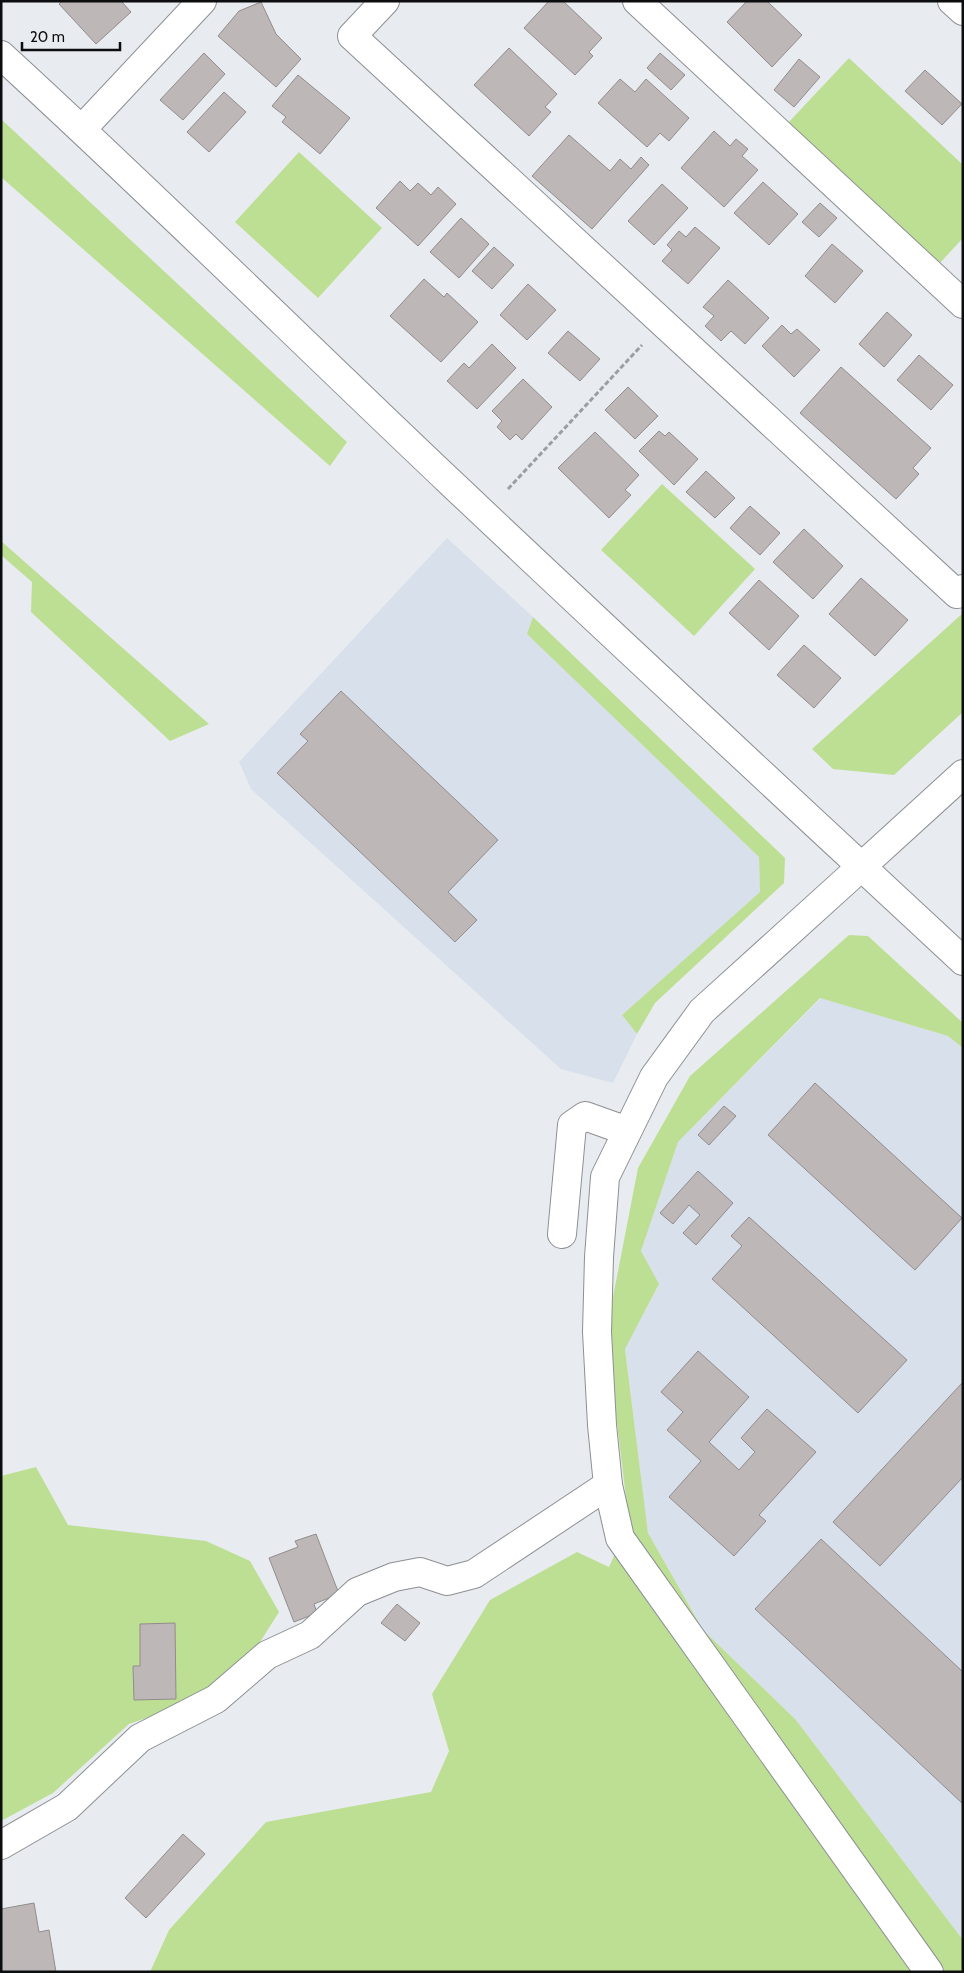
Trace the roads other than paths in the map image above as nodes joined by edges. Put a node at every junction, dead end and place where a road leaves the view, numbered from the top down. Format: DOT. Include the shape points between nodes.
graph roads {
  1 [pos="202,1"];
  2 [pos="385,1"];
  3 [pos="638,1"];
  4 [pos="952,1"];
  5 [pos="963,11"];
  6 [pos="1,55"];
  7 [pos="82,129"];
  8 [pos="963,304"];
  9 [pos="963,589"];
  10 [pos="963,774"];
  11 [pos="861,867"];
  12 [pos="963,961"];
  13 [pos="627,1130"];
  14 [pos="562,1234"];
  15 [pos="608,1485"];
  16 [pos="1,1845"];
  17 [pos="929,1972"];
  1 -- 7 [label="street"];
  2 -- 9 [label="street" via="352,36 957,594"];
  3 -- 8 [label="street"];
  4 -- 5 [label="street"];
  6 -- 7 [label="street"];
  7 -- 11 [label="street" via="440,472"];
  10 -- 11 [label="street"];
  11 -- 12 [label="street"];
  11 -- 13 [label="street" via="702,1011 654,1077"];
  13 -- 14 [label="street" via="585,1116 572,1125"];
  13 -- 15 [label="street" via="605,1177 599,1257 597,1332"];
  15 -- 16 [label="street" via="474,1574 447,1581 420,1572 394,1577 357,1592 310,1635 267,1655 216,1699 140,1738 68,1807"];
  15 -- 17 [label="street" via="620,1538"];
}
